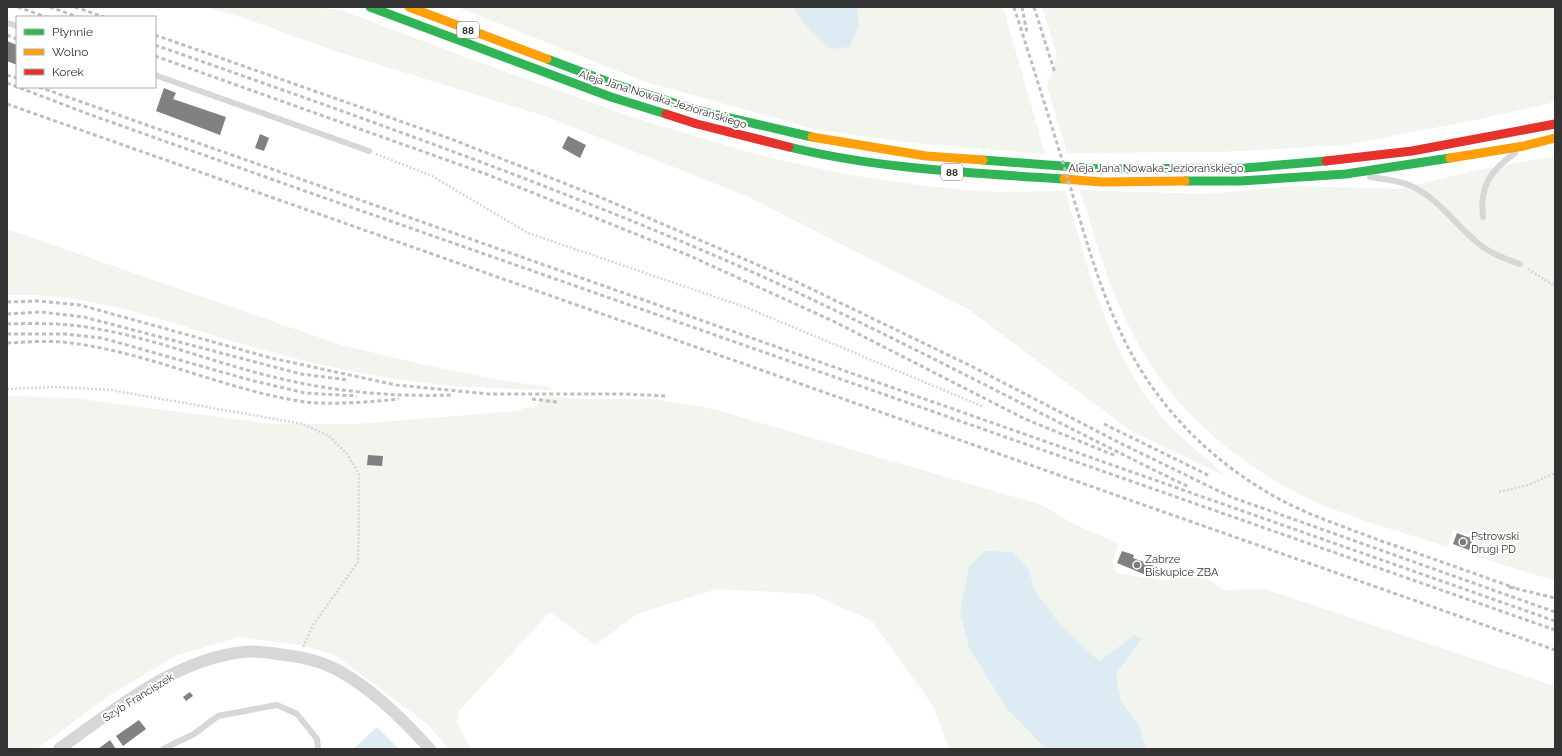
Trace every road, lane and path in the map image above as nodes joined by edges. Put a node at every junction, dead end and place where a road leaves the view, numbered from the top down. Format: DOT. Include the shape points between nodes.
graph roads {
  1 [pos="370,7"];
  2 [pos="409,7"];
  3 [pos="156,75"];
  4 [pos="1555,124"];
  5 [pos="1555,138"];
  6 [pos="1524,146"];
  7 [pos="369,151"];
  8 [pos="1346,174"];
  9 [pos="1483,217"];
  10 [pos="1520,264"];
  11 [pos="1555,286"];
  12 [pos="7,389"];
  13 [pos="984,407"];
  14 [pos="1555,473"];
  15 [pos="1499,492"];
  16 [pos="301,657"];
  17 [pos="59,749"];
  18 [pos="164,749"];
  19 [pos="318,749"];
  20 [pos="430,749"];
  1 -- 8 [label="main road, Aleja Jana Nowaka-Jeziorańskiego / 88" via="611,97 697,124 824,155 925,170 1102,182 1240,181"];
  2 -- 4 [label="main road, Aleja Jana Nowaka-Jeziorańskiego / 88" via="614,84 700,111 827,141 926,156 1100,169 1246,168 1339,160 1412,150"];
  3 -- 7 [label="lane"];
  5 -- 6 [label="main road, Aleja Jana Nowaka-Jeziorańskiego / 88"];
  6 -- 8 [label="main road, Aleja Jana Nowaka-Jeziorańskiego / 88"];
  6 -- 9 [label="lane" via="1502,162 1490,176 1482,199"];
  7 -- 13 [label="path" via="432,176 528,233 745,307"];
  8 -- 10 [label="lane" via="1408,184 1433,200 1467,234 1488,250"];
  10 -- 11 [label="path"];
  12 -- 16 [label="path" via="56,387 111,390 303,424 328,436 347,454 359,474 358,562 313,625"];
  14 -- 15 [label="path" via="1528,485"];
  16 -- 17 [label="street, Szyb Franciszek" via="243,651 208,660 165,677"];
  16 -- 20 [label="street, Szyb Franciszek" via="340,671 362,685 399,717"];
  18 -- 19 [label="lane" via="194,734 218,716 277,705 297,714 317,739"];
}
